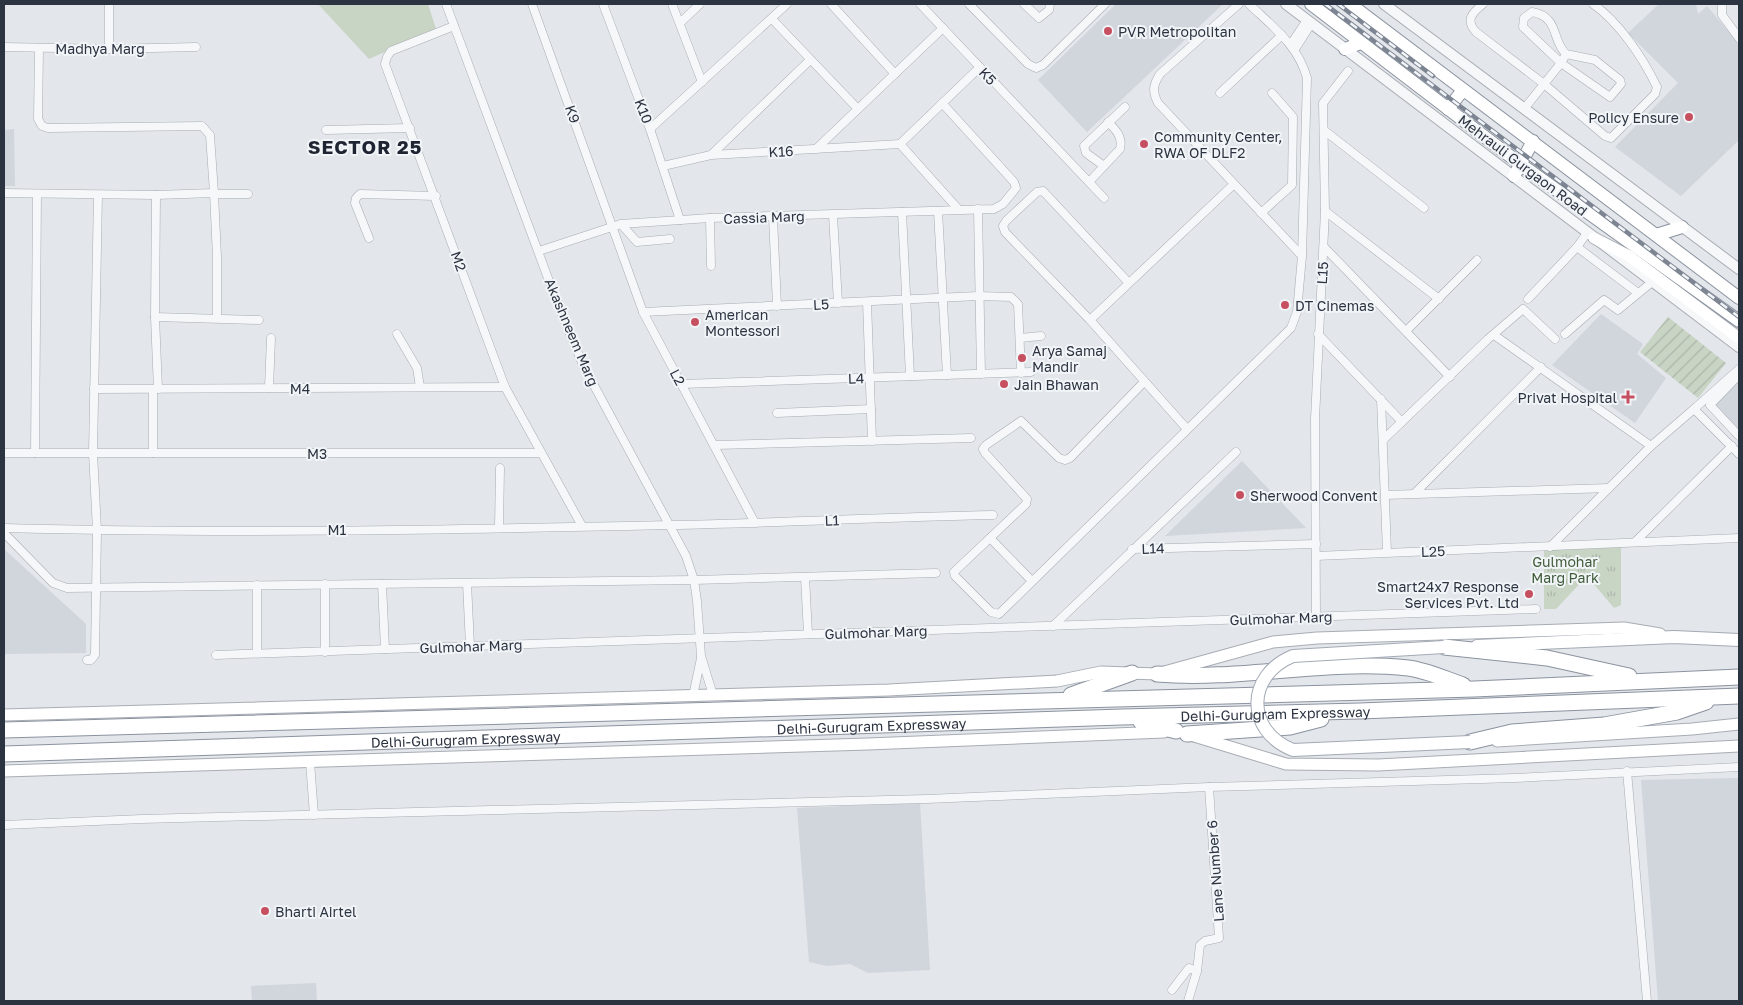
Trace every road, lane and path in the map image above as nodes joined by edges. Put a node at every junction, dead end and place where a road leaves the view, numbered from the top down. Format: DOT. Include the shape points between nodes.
graph roads {
  1 [pos="109,4"];
  2 [pos="446,4"];
  3 [pos="532,4"];
  4 [pos="603,4"];
  5 [pos="672,4"];
  6 [pos="700,4"];
  7 [pos="788,4"];
  8 [pos="831,4"];
  9 [pos="920,4"];
  10 [pos="969,4"];
  11 [pos="1024,4"];
  12 [pos="1050,4"];
  13 [pos="1105,4"];
  14 [pos="1239,4"];
  15 [pos="1249,4"];
  16 [pos="1286,4"];
  17 [pos="1311,4"];
  18 [pos="1350,4"];
  19 [pos="1384,4"];
  20 [pos="1483,4"];
  21 [pos="1593,4"];
  22 [pos="1722,4"];
  23 [pos="772,19"];
  24 [pos="1309,22"];
  25 [pos="680,23"];
  26 [pos="454,26"];
  27 [pos="943,28"];
  28 [pos="1282,35"];
  29 [pos="1739,38"];
  30 [pos="1361,43"];
  31 [pos="196,46"];
  32 [pos="4,47"];
  33 [pos="1293,47"];
  34 [pos="39,48"];
  35 [pos="109,49"];
  36 [pos="1345,49"];
  37 [pos="1566,54"];
  38 [pos="810,61"];
  39 [pos="1561,63"];
  40 [pos="980,67"];
  41 [pos="1348,71"];
  42 [pos="895,74"];
  43 [pos="702,82"];
  44 [pos="1544,84"];
  45 [pos="1463,90"];
  46 [pos="1220,93"];
  47 [pos="1272,93"];
  48 [pos="942,103"];
  49 [pos="1125,107"];
  50 [pos="858,109"];
  51 [pos="1448,109"];
  52 [pos="1524,109"];
  53 [pos="1108,122"];
  54 [pos="410,128"];
  55 [pos="650,129"];
  56 [pos="326,130"];
  57 [pos="1325,131"];
  58 [pos="1533,141"];
  59 [pos="900,144"];
  60 [pos="816,149"];
  61 [pos="711,155"];
  62 [pos="1519,164"];
  63 [pos="662,166"];
  64 [pos="1104,166"];
  65 [pos="1514,176"];
  66 [pos="1089,182"];
  67 [pos="1234,184"];
  68 [pos="4,193"];
  69 [pos="214,193"];
  70 [pos="248,194"];
  71 [pos="37,195"];
  72 [pos="98,195"];
  73 [pos="156,195"];
  74 [pos="436,196"];
  75 [pos="1104,198"];
  76 [pos="1424,208"];
  77 [pos="960,210"];
  78 [pos="978,210"];
  79 [pos="938,211"];
  80 [pos="1325,211"];
  81 [pos="902,212"];
  82 [pos="1261,212"];
  83 [pos="833,214"];
  84 [pos="773,217"];
  85 [pos="710,218"];
  86 [pos="680,220"];
  87 [pos="621,224"];
  88 [pos="611,226"];
  89 [pos="1682,227"];
  90 [pos="1656,235"];
  91 [pos="1590,236"];
  92 [pos="369,238"];
  93 [pos="670,239"];
  94 [pos="1324,247"];
  95 [pos="1577,247"];
  96 [pos="539,251"];
  97 [pos="1302,256"];
  98 [pos="1476,260"];
  99 [pos="712,266"];
  100 [pos="1739,269"];
  101 [pos="1652,282"];
  102 [pos="1129,283"];
  103 [pos="1638,293"];
  104 [pos="978,296"];
  105 [pos="1738,296"];
  106 [pos="943,298"];
  107 [pos="1439,299"];
  108 [pos="1528,299"];
  109 [pos="906,300"];
  110 [pos="867,302"];
  111 [pos="838,303"];
  112 [pos="777,306"];
  113 [pos="643,312"];
  114 [pos="155,318"];
  115 [pos="216,318"];
  116 [pos="260,320"];
  117 [pos="1090,320"];
  118 [pos="1739,321"];
  119 [pos="1406,331"];
  120 [pos="397,334"];
  121 [pos="1318,334"];
  122 [pos="1565,334"];
  123 [pos="1494,335"];
  124 [pos="1042,336"];
  125 [pos="271,338"];
  126 [pos="1020,338"];
  127 [pos="1739,338"];
  128 [pos="1554,339"];
  129 [pos="1739,347"];
  130 [pos="1541,367"];
  131 [pos="1739,369"];
  132 [pos="1031,372"];
  133 [pos="1021,373"];
  134 [pos="981,374"];
  135 [pos="947,375"];
  136 [pos="1739,375"];
  137 [pos="910,376"];
  138 [pos="1450,377"];
  139 [pos="870,378"];
  140 [pos="1144,382"];
  141 [pos="682,384"];
  142 [pos="420,387"];
  143 [pos="505,387"];
  144 [pos="269,388"];
  145 [pos="94,389"];
  146 [pos="156,389"];
  147 [pos="1381,400"];
  148 [pos="871,409"];
  149 [pos="1694,409"];
  150 [pos="777,413"];
  151 [pos="1402,422"];
  152 [pos="1186,429"];
  153 [pos="1739,436"];
  154 [pos="972,438"];
  155 [pos="1383,440"];
  156 [pos="872,441"];
  157 [pos="716,445"];
  158 [pos="1651,446"];
  159 [pos="1732,446"];
  160 [pos="1236,452"];
  161 [pos="4,453"];
  162 [pos="35,453"];
  163 [pos="93,453"];
  164 [pos="153,453"];
  165 [pos="540,453"];
  166 [pos="1739,454"];
  167 [pos="500,468"];
  168 [pos="1609,488"];
  169 [pos="1415,493"];
  170 [pos="1385,495"];
  171 [pos="993,515"];
  172 [pos="756,522"];
  173 [pos="671,525"];
  174 [pos="582,526"];
  175 [pos="500,527"];
  176 [pos="4,528"];
  177 [pos="96,530"];
  178 [pos="4,533"];
  179 [pos="990,538"];
  180 [pos="1739,538"];
  181 [pos="1636,541"];
  182 [pos="1316,544"];
  183 [pos="1550,547"];
  184 [pos="1132,549"];
  185 [pos="1388,552"];
  186 [pos="1316,556"];
  187 [pos="936,573"];
  188 [pos="805,576"];
  189 [pos="694,580"];
  190 [pos="1032,580"];
  191 [pos="467,583"];
  192 [pos="325,584"];
  193 [pos="382,584"];
  194 [pos="258,585"];
  195 [pos="95,586"];
  196 [pos="1536,609"];
  197 [pos="1316,617"];
  198 [pos="1052,626"];
  199 [pos="808,634"];
  200 [pos="699,637"];
  201 [pos="1674,637"];
  202 [pos="1739,640"];
  203 [pos="470,646"];
  204 [pos="1444,647"];
  205 [pos="385,649"];
  206 [pos="325,652"];
  207 [pos="257,653"];
  208 [pos="216,655"];
  209 [pos="701,656"];
  210 [pos="86,660"];
  211 [pos="1132,673"];
  212 [pos="1157,674"];
  213 [pos="1739,677"];
  214 [pos="1645,681"];
  215 [pos="1474,688"];
  216 [pos="713,695"];
  217 [pos="694,696"];
  218 [pos="1739,696"];
  219 [pos="1716,697"];
  220 [pos="1058,700"];
  221 [pos="1346,712"];
  222 [pos="4,715"];
  223 [pos="1122,717"];
  224 [pos="1739,724"];
  225 [pos="4,730"];
  226 [pos="1181,732"];
  227 [pos="1470,742"];
  228 [pos="1739,746"];
  229 [pos="4,754"];
  230 [pos="310,762"];
  231 [pos="1739,767"];
  232 [pos="4,771"];
  233 [pos="1628,771"];
  234 [pos="1209,787"];
  235 [pos="314,815"];
  236 [pos="4,826"];
  237 [pos="1197,971"];
  238 [pos="1172,990"];
  239 [pos="1188,1001"];
  240 [pos="1647,1001"];
  1 -- 35 [label="street"];
  2 -- 26 [label="street, Akashneem Marg"];
  3 -- 88 [label="street, K9"];
  4 -- 55 [label="street, K10"];
  5 -- 25 [label="street"];
  6 -- 25 [label="street"];
  7 -- 23 [label="street"];
  8 -- 42 [label="street"];
  9 -- 27 [label="street, K5"];
  10 -- 13 [label="street" via="1028,64 1036,68 1043,65"];
  11 -- 12 [label="street" via="1040,18 1049,10"];
  14 -- 67 [label="street" via="1160,74 1154,83 1153,94"];
  15 -- 28 [label="street"];
  16 -- 24 [label="street"];
  17 -- 30 [label="main road, Mehrauli Gurgaon Road"];
  18 -- 45 [label="main road, Mehrauli Gurgaon Road"];
  19 -- 52 [label="street"];
  20 -- 44 [label="street" via="1469,19 1471,26"];
  21 -- 44 [label="street" via="1615,23 1647,66 1657,87 1655,94 1611,138"];
  22 -- 29 [label="street" via="1722,15"];
  23 -- 38 [label="street"];
  23 -- 43 [label="street"];
  24 -- 33 [label="street"];
  24 -- 36 [label="street"];
  25 -- 43 [label="street"];
  26 -- 54 [label="street, M2" via="392,51 386,57 385,64"];
  26 -- 96 [label="street, Akashneem Marg"];
  27 -- 40 [label="street, K5"];
  27 -- 42 [label="street"];
  28 -- 33 [label="street"];
  28 -- 46 [label="street"];
  30 -- 36 [label="main road"];
  30 -- 51 [label="main road, Mehrauli Gurgaon Road"];
  31 -- 35 [label="street, Madhya Marg"];
  32 -- 34 [label="street, Madhya Marg"];
  33 -- 97 [label="street" via="1308,78"];
  34 -- 35 [label="street, Madhya Marg"];
  34 -- 69 [label="street" via="38,119 42,126 202,126 210,135"];
  36 -- 65 [label="street"];
  37 -- 39 [label="street"];
  37 -- 39 [label="street" via="1557,42 1552,24 1538,13 1532,12 1524,18 1523,27"];
  37 -- 39 [label="street" via="1595,60 1621,84 1610,97"];
  38 -- 50 [label="street"];
  38 -- 61 [label="street"];
  39 -- 44 [label="street"];
  40 -- 48 [label="street"];
  40 -- 66 [label="street, K5"];
  41 -- 57 [label="street, L15" via="1323,103"];
  42 -- 50 [label="street"];
  43 -- 55 [label="street"];
  44 -- 52 [label="street"];
  45 -- 51 [label="main road"];
  45 -- 58 [label="main road, Mehrauli Gurgaon Road"];
  47 -- 82 [label="street" via="1293,117 1293,179 1287,191"];
  48 -- 59 [label="street"];
  48 -- 78 [label="street, Cassia Marg" via="1014,182 1013,194 994,209"];
  49 -- 53 [label="street"];
  50 -- 60 [label="street"];
  51 -- 62 [label="main road, Mehrauli Gurgaon Road"];
  52 -- 89 [label="street"];
  53 -- 64 [label="street" via="1122,143 1116,155"];
  53 -- 64 [label="street" via="1084,146 1086,153"];
  54 -- 56 [label="street"];
  54 -- 74 [label="street, M2"];
  55 -- 63 [label="street, K10"];
  57 -- 76 [label="street"];
  57 -- 80 [label="street, L15"];
  58 -- 62 [label="main road"];
  58 -- 90 [label="main road, Mehrauli Gurgaon Road"];
  59 -- 60 [label="street, K16"];
  59 -- 77 [label="street"];
  60 -- 61 [label="street, K16"];
  61 -- 63 [label="street, K16"];
  62 -- 65 [label="main road"];
  62 -- 118 [label="main road, Mehrauli Gurgaon Road"];
  63 -- 86 [label="street, K10"];
  64 -- 66 [label="street"];
  65 -- 91 [label="street"];
  66 -- 75 [label="street, K5"];
  67 -- 82 [label="street"];
  67 -- 102 [label="street"];
  68 -- 71 [label="street"];
  69 -- 70 [label="street"];
  69 -- 73 [label="street"];
  69 -- 115 [label="street"];
  71 -- 72 [label="street"];
  71 -- 162 [label="street"];
  72 -- 73 [label="street"];
  72 -- 145 [label="street"];
  73 -- 114 [label="street"];
  74 -- 92 [label="street" via="360,194 355,203"];
  74 -- 143 [label="street, M2"];
  77 -- 78 [label="street, Cassia Marg"];
  77 -- 79 [label="street, Cassia Marg"];
  78 -- 104 [label="street"];
  79 -- 81 [label="street, Cassia Marg"];
  79 -- 106 [label="street"];
  80 -- 94 [label="street, L15"];
  80 -- 107 [label="street"];
  81 -- 83 [label="street, Cassia Marg"];
  81 -- 109 [label="street"];
  82 -- 97 [label="street"];
  83 -- 84 [label="street, Cassia Marg"];
  83 -- 111 [label="street"];
  84 -- 85 [label="street, Cassia Marg"];
  84 -- 112 [label="street"];
  85 -- 86 [label="street, Cassia Marg"];
  85 -- 99 [label="street"];
  86 -- 87 [label="street, Cassia Marg"];
  87 -- 88 [label="street, Cassia Marg"];
  87 -- 93 [label="street" via="637,242"];
  88 -- 96 [label="street, Cassia Marg"];
  88 -- 113 [label="street, L2"];
  89 -- 90 [label="main road"];
  89 -- 100 [label="street"];
  90 -- 105 [label="main road, Mehrauli Gurgaon Road"];
  91 -- 95 [label="street"];
  91 -- 101 [label="street"];
  91 -- 127 [label="main road" via="1629,256"];
  94 -- 119 [label="street"];
  94 -- 121 [label="street, L15"];
  95 -- 103 [label="street"];
  95 -- 108 [label="street"];
  96 -- 173 [label="street, Akashneem Marg" via="583,365"];
  97 -- 152 [label="street" via="1298,312 1291,328"];
  98 -- 107 [label="street"];
  101 -- 103 [label="street"];
  101 -- 129 [label="street"];
  102 -- 117 [label="street"];
  102 -- 117 [label="street" via="1043,190 1012,216 1003,226 1005,232"];
  103 -- 122 [label="street" via="1618,310 1604,300"];
  104 -- 106 [label="street, L5"];
  104 -- 126 [label="street, L5" via="1011,297 1018,304"];
  104 -- 134 [label="street"];
  106 -- 109 [label="street, L5"];
  106 -- 135 [label="street"];
  107 -- 119 [label="street"];
  109 -- 110 [label="street, L5"];
  109 -- 137 [label="street"];
  110 -- 111 [label="street, L5"];
  110 -- 139 [label="street"];
  111 -- 112 [label="street, L5"];
  112 -- 113 [label="street, L5"];
  113 -- 141 [label="street, L2"];
  114 -- 115 [label="street"];
  114 -- 146 [label="street"];
  115 -- 116 [label="street"];
  117 -- 140 [label="street"];
  119 -- 138 [label="street"];
  120 -- 142 [label="street" via="416,368"];
  121 -- 147 [label="street"];
  121 -- 182 [label="street, L15"];
  123 -- 128 [label="street" via="1523,309"];
  123 -- 130 [label="street"];
  123 -- 138 [label="street"];
  124 -- 126 [label="street"];
  125 -- 144 [label="street"];
  126 -- 133 [label="street, L5"];
  130 -- 158 [label="street"];
  130 -- 169 [label="street"];
  131 -- 149 [label="street"];
  132 -- 133 [label="street, L4"];
  133 -- 134 [label="street, L4"];
  134 -- 135 [label="street, L4"];
  135 -- 137 [label="street, L4"];
  136 -- 153 [label="street" via="1710,405"];
  137 -- 139 [label="street, L4"];
  138 -- 151 [label="street"];
  139 -- 141 [label="street, L4"];
  139 -- 148 [label="street"];
  140 -- 152 [label="street"];
  140 -- 179 [label="street" via="1065,460 1021,421 986,445 985,453 1027,499 1026,504"];
  141 -- 157 [label="street, L2"];
  142 -- 143 [label="street, M4"];
  142 -- 144 [label="street, M4"];
  143 -- 165 [label="street, M2"];
  144 -- 146 [label="street, M4"];
  145 -- 146 [label="street, M4"];
  145 -- 163 [label="street"];
  146 -- 164 [label="street"];
  147 -- 151 [label="street"];
  147 -- 155 [label="street"];
  148 -- 150 [label="street"];
  148 -- 156 [label="street"];
  149 -- 158 [label="street"];
  149 -- 159 [label="street"];
  151 -- 155 [label="street"];
  152 -- 190 [label="street"];
  154 -- 156 [label="street"];
  155 -- 170 [label="street"];
  156 -- 157 [label="street"];
  157 -- 172 [label="street, L2"];
  158 -- 168 [label="street"];
  159 -- 166 [label="street"];
  159 -- 181 [label="street"];
  160 -- 184 [label="street, L14"];
  161 -- 162 [label="street, M3"];
  162 -- 163 [label="street, M3"];
  163 -- 164 [label="street, M3"];
  163 -- 177 [label="street"];
  164 -- 165 [label="street, M3"];
  165 -- 174 [label="street, M2"];
  167 -- 175 [label="street"];
  168 -- 169 [label="street"];
  168 -- 183 [label="street"];
  169 -- 170 [label="street"];
  170 -- 185 [label="street"];
  171 -- 172 [label="street, L1"];
  172 -- 173 [label="street, L1"];
  173 -- 174 [label="street, M1"];
  173 -- 189 [label="street, Akashneem Marg"];
  174 -- 175 [label="street, M1"];
  175 -- 177 [label="street, M1"];
  176 -- 177 [label="street, M1"];
  177 -- 195 [label="street"];
  178 -- 195 [label="street" via="53,583 60,587"];
  179 -- 190 [label="street"];
  179 -- 190 [label="street" via="956,568 955,576 996,614"];
  180 -- 181 [label="street, L25"];
  181 -- 183 [label="street, L25"];
  182 -- 184 [label="street, L14"];
  182 -- 186 [label="street"];
  183 -- 185 [label="street, L25"];
  184 -- 198 [label="street"];
  185 -- 186 [label="street, L25"];
  186 -- 197 [label="street"];
  187 -- 188 [label="street"];
  188 -- 189 [label="street"];
  188 -- 199 [label="street"];
  189 -- 191 [label="street"];
  189 -- 200 [label="street, Akashneem Marg"];
  191 -- 193 [label="street"];
  191 -- 203 [label="street"];
  192 -- 193 [label="street"];
  192 -- 194 [label="street"];
  192 -- 206 [label="street"];
  193 -- 205 [label="street"];
  194 -- 195 [label="street"];
  194 -- 207 [label="street"];
  195 -- 210 [label="street" via="95,655"];
  196 -- 197 [label="street, Gulmohar Marg"];
  197 -- 198 [label="street, Gulmohar Marg"];
  198 -- 199 [label="street, Gulmohar Marg"];
  199 -- 200 [label="street, Gulmohar Marg"];
  200 -- 203 [label="street, Gulmohar Marg"];
  200 -- 209 [label="street, Akashneem Marg"];
  201 -- 202 [label="main road"];
  201 -- 204 [label="main road"];
  201 -- 212 [label="main road" via="1624,628 1317,638 1273,642"];
  203 -- 205 [label="street, Gulmohar Marg"];
  204 -- 214 [label="highway" via="1524,655 1593,667"];
  204 -- 227 [label="main road, bridge" via="1294,656 1279,662 1268,673 1260,687 1257,705 1264,728 1279,744 1293,750"];
  205 -- 206 [label="street, Gulmohar Marg"];
  206 -- 207 [label="street, Gulmohar Marg"];
  207 -- 208 [label="street, Gulmohar Marg"];
  209 -- 216 [label="street, Akashneem Marg"];
  209 -- 217 [label="street, Akashneem Marg"];
  211 -- 212 [label="main road"];
  211 -- 216 [label="main road" via="1102,672 1057,681 889,690"];
  211 -- 220 [label="highway"];
  212 -- 215 [label="highway" via="1211,675 1362,665 1411,668"];
  213 -- 214 [label="highway, Delhi-Gurugram Expressway"];
  214 -- 215 [label="highway, Delhi-Gurugram Expressway"];
  215 -- 220 [label="highway, Delhi-Gurugram Expressway"];
  216 -- 217 [label="main road"];
  217 -- 222 [label="main road"];
  218 -- 219 [label="highway, Delhi-Gurugram Expressway"];
  219 -- 221 [label="highway, Delhi-Gurugram Expressway"];
  219 -- 227 [label="highway" via="1677,712 1624,722 1512,732"];
  220 -- 225 [label="highway, Delhi-Gurugram Expressway"];
  221 -- 223 [label="highway, Delhi-Gurugram Expressway"];
  221 -- 226 [label="highway" via="1290,727"];
  223 -- 226 [label="highway"];
  223 -- 229 [label="highway, Delhi-Gurugram Expressway"];
  224 -- 227 [label="main road"];
  226 -- 228 [label="main road" via="1286,764 1378,765"];
  226 -- 230 [label="main road"];
  230 -- 232 [label="main road"];
  230 -- 235 [label="street"];
  231 -- 233 [label="street"];
  233 -- 234 [label="street" via="1515,778"];
  233 -- 240 [label="street"];
  234 -- 235 [label="street" via="927,799"];
  234 -- 237 [label="street, Lane Number 6" via="1219,938 1200,945"];
  235 -- 236 [label="street"];
  237 -- 238 [label="street" via="1189,968"];
  237 -- 239 [label="street, Lane Number 6"];
}
